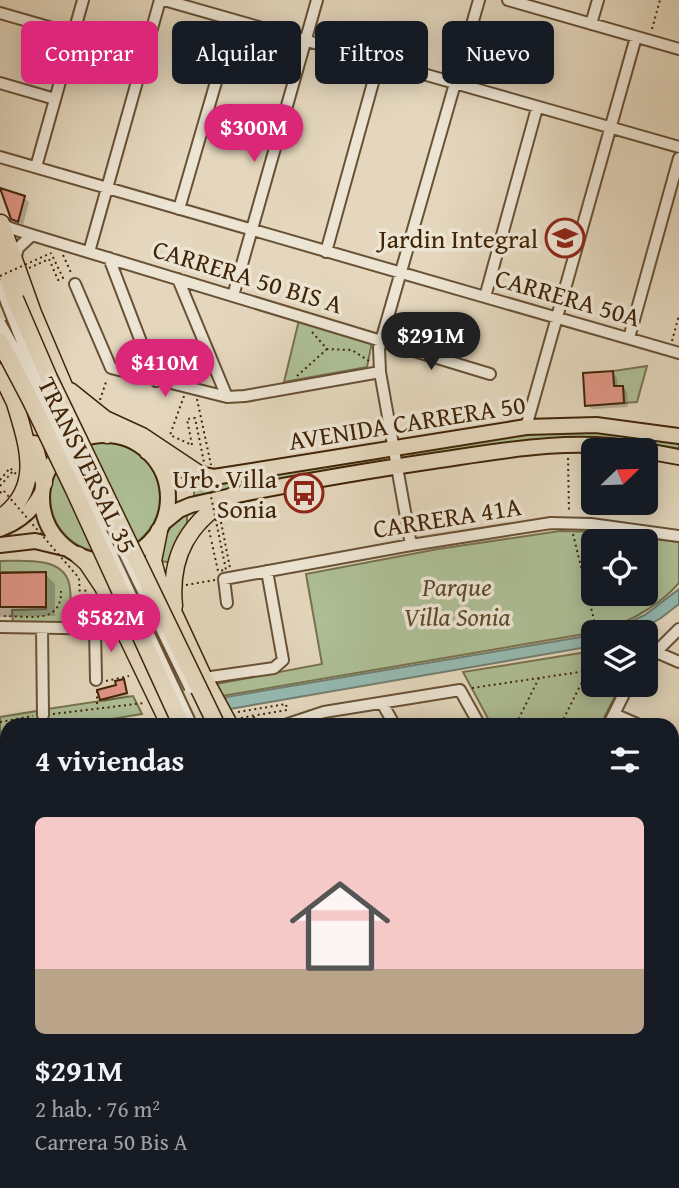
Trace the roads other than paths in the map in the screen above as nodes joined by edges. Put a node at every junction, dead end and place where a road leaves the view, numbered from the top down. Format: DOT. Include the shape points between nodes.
graph roads {
  1 [pos="83,0"];
  2 [pos="162,0"];
  3 [pos="317,0"];
  4 [pos="479,0"];
  5 [pos="598,0"];
  6 [pos="514,1"];
  7 [pos="0,13"];
  8 [pos="234,20"];
  9 [pos="28,21"];
  10 [pos="77,21"];
  11 [pos="473,21"];
  12 [pos="591,24"];
  13 [pos="636,37"];
  14 [pos="306,40"];
  15 [pos="315,43"];
  16 [pos="679,49"];
  17 [pos="0,83"];
  18 [pos="59,84"];
  19 [pos="373,84"];
  20 [pos="455,84"];
  21 [pos="55,99"];
  22 [pos="537,108"];
  23 [pos="610,128"];
  24 [pos="679,147"];
  25 [pos="0,157"];
  26 [pos="679,158"];
  27 [pos="36,167"];
  28 [pos="107,188"];
  29 [pos="179,209"];
  30 [pos="1,222"];
  31 [pos="252,230"];
  32 [pos="32,235"];
  33 [pos="0,252"];
  34 [pos="89,252"];
  35 [pos="326,252"];
  36 [pos="109,258"];
  37 [pos="21,265"];
  38 [pos="400,273"];
  39 [pos="178,279"];
  40 [pos="0,285"];
  41 [pos="75,285"];
  42 [pos="233,296"];
  43 [pos="485,297"];
  44 [pos="11,302"];
  45 [pos="556,318"];
  46 [pos="0,323"];
  47 [pos="629,338"];
  48 [pos="380,340"];
  49 [pos="0,342"];
  50 [pos="674,351"];
  51 [pos="0,372"];
  52 [pos="380,372"];
  53 [pos="490,374"];
  54 [pos="0,380"];
  55 [pos="156,380"];
  56 [pos="61,381"];
  57 [pos="227,397"];
  58 [pos="14,399"];
  59 [pos="526,427"];
  60 [pos="107,435"];
  61 [pos="679,436"];
  62 [pos="581,446"];
  63 [pos="392,447"];
  64 [pos="147,452"];
  65 [pos="658,453"];
  66 [pos="679,457"];
  67 [pos="396,467"];
  68 [pos="206,471"];
  69 [pos="43,487"];
  70 [pos="232,496"];
  71 [pos="0,518"];
  72 [pos="161,527"];
  73 [pos="0,529"];
  74 [pos="679,536"];
  75 [pos="0,545"];
  76 [pos="411,545"];
  77 [pos="73,552"];
  78 [pos="267,571"];
  79 [pos="227,603"];
  80 [pos="176,619"];
  81 [pos="0,627"];
  82 [pos="42,628"];
  83 [pos="95,629"];
  84 [pos="124,629"];
  85 [pos="679,629"];
  86 [pos="658,650"];
  87 [pos="658,653"];
  88 [pos="679,662"];
  89 [pos="204,678"];
  90 [pos="96,681"];
  91 [pos="622,697"];
  92 [pos="382,703"];
  93 [pos="43,715"];
  94 [pos="166,718"];
  95 [pos="178,718"];
  96 [pos="188,718"];
  97 [pos="206,718"];
  98 [pos="213,718"];
  99 [pos="235,718"];
  100 [pos="318,718"];
  101 [pos="391,718"];
  102 [pos="476,718"];
  103 [pos="612,718"];
  1 -- 10 [label="street"];
  2 -- 8 [label="street"];
  2 -- 28 [label="street"];
  3 -- 14 [label="street"];
  4 -- 11 [label="street"];
  5 -- 12 [label="street"];
  6 -- 12 [label="street"];
  7 -- 9 [label="street"];
  8 -- 14 [label="street"];
  8 -- 29 [label="street"];
  12 -- 13 [label="street"];
  13 -- 16 [label="street"];
  13 -- 23 [label="street"];
  14 -- 15 [label="street"];
  14 -- 31 [label="street"];
  17 -- 21 [label="street"];
  18 -- 21 [label="street"];
  19 -- 35 [label="street"];
  20 -- 22 [label="street"];
  20 -- 38 [label="street"];
  21 -- 27 [label="street"];
  22 -- 23 [label="street"];
  22 -- 43 [label="street"];
  23 -- 24 [label="street"];
  23 -- 45 [label="street"];
  25 -- 27 [label="street, CARRERA 50A"];
  26 -- 47 [label="street"];
  27 -- 28 [label="street, CARRERA 50A"];
  28 -- 29 [label="street, CARRERA 50A"];
  28 -- 34 [label="street"];
  29 -- 31 [label="street, CARRERA 50A"];
  30 -- 32 [label="street, CARRERA 50 BIS A"];
  30 -- 37 [label="highway"];
  31 -- 35 [label="street, CARRERA 50A"];
  31 -- 42 [label="street"];
  32 -- 34 [label="street, CARRERA 50 BIS A"];
  32 -- 37 [label="street" via="18,248"];
  33 -- 44 [label="highway, TRANSVERSAL 35"];
  34 -- 36 [label="street, CARRERA 50 BIS A"];
  35 -- 38 [label="street, CARRERA 50A"];
  36 -- 39 [label="street, CARRERA 50 BIS A"];
  36 -- 55 [label="street"];
  37 -- 56 [label="highway"];
  38 -- 43 [label="street, CARRERA 50A"];
  38 -- 48 [label="street"];
  39 -- 42 [label="street, CARRERA 50 BIS A"];
  39 -- 57 [label="street"];
  40 -- 44 [label="street"];
  41 -- 55 [label="street" via="111,368"];
  42 -- 48 [label="street, CARRERA 50 BIS A"];
  43 -- 45 [label="street, CARRERA 50A"];
  44 -- 97 [label="street, bridge" via="39,378"];
  44 -- 98 [label="highway, TRANSVERSAL 35, bridge"];
  45 -- 47 [label="street, CARRERA 50A"];
  45 -- 59 [label="street"];
  46 -- 96 [label="street, bridge"];
  47 -- 50 [label="street, CARRERA 50A"];
  48 -- 52 [label="street"];
  48 -- 53 [label="street, CARRERA 50 BIS A"];
  49 -- 95 [label="highway, TRANSVERSAL 35, bridge"];
  51 -- 58 [label="highway"];
  52 -- 57 [label="street"];
  52 -- 63 [label="street"];
  54 -- 58 [label="street"];
  55 -- 57 [label="street"];
  56 -- 60 [label="highway" via="82,419"];
  56 -- 68 [label="highway" via="105,419"];
  58 -- 69 [label="highway" via="36,449"];
  58 -- 71 [label="highway" via="29,455 29,473 20,497"];
  59 -- 61 [label="main road, AVENIDA CARRERA 50" via="596,425"];
  59 -- 63 [label="main road, AVENIDA CARRERA 50"];
  60 -- 64 [label="main road"];
  60 -- 69 [label="main road" via="67,448 57,457"];
  62 -- 67 [label="main road, AVENIDA CARRERA 50" via="524,448"];
  63 -- 67 [label="street"];
  63 -- 68 [label="main road, AVENIDA CARRERA 50" via="225,476"];
  64 -- 68 [label="main road, AVENIDA CARRERA 50" via="183,470"];
  64 -- 72 [label="main road" via="166,485 168,498"];
  65 -- 66 [label="main road"];
  67 -- 70 [label="main road, AVENIDA CARRERA 50"];
  67 -- 76 [label="street"];
  69 -- 73 [label="main road" via="23,517"];
  69 -- 77 [label="main road" via="48,524"];
  70 -- 72 [label="main road, AVENIDA CARRERA 50" via="179,510"];
  70 -- 80 [label="highway" via="198,521 184,543 174,587"];
  72 -- 77 [label="main road" via="149,543 123,559 100,561"];
  72 -- 80 [label="highway" via="154,567"];
  74 -- 76 [label="street, CARRERA 41A" via="570,522"];
  75 -- 77 [label="main road" via="35,541"];
  76 -- 78 [label="street, CARRERA 41A"];
  77 -- 84 [label="highway" via="98,578"];
  78 -- 79 [label="street, CARRERA 41A" via="224,579"];
  78 -- 89 [label="street" via="281,664"];
  80 -- 89 [label="highway"];
  81 -- 82 [label="street"];
  82 -- 83 [label="street"];
  82 -- 93 [label="street"];
  83 -- 84 [label="street"];
  83 -- 90 [label="street"];
  84 -- 94 [label="highway"];
  85 -- 86 [label="street"];
  87 -- 88 [label="street"];
  89 -- 99 [label="highway"];
  91 -- 103 [label="street"];
  92 -- 100 [label="street"];
  92 -- 101 [label="street"];
  92 -- 102 [label="street" via="460,690"];
}
